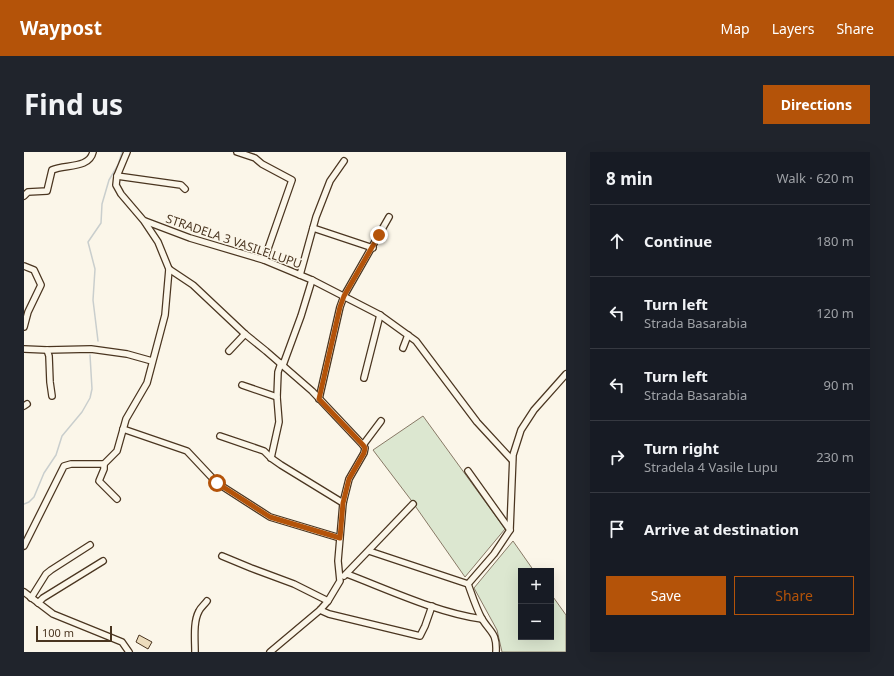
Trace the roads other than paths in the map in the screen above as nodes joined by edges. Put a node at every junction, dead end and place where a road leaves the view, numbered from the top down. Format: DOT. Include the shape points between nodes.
graph roads {
  1 [pos="93,152"];
  2 [pos="127,152"];
  3 [pos="237,152"];
  4 [pos="344,161"];
  5 [pos="117,176"];
  6 [pos="185,189"];
  7 [pos="24,196"];
  8 [pos="389,217"];
  9 [pos="144,221"];
  10 [pos="313,228"];
  11 [pos="373,248"];
  12 [pos="264,260"];
  13 [pos="24,266"];
  14 [pos="169,269"];
  15 [pos="300,275"];
  16 [pos="312,280"];
  17 [pos="344,296"];
  18 [pos="380,315"];
  19 [pos="24,327"];
  20 [pos="245,334"];
  21 [pos="408,335"];
  22 [pos="403,348"];
  23 [pos="24,349"];
  24 [pos="47,350"];
  25 [pos="230,351"];
  26 [pos="152,361"];
  27 [pos="282,364"];
  28 [pos="566,374"];
  29 [pos="364,378"];
  30 [pos="242,385"];
  31 [pos="52,396"];
  32 [pos="276,397"];
  33 [pos="319,399"];
  34 [pos="381,422"];
  35 [pos="123,429"];
  36 [pos="220,436"];
  37 [pos="363,445"];
  38 [pos="271,458"];
  39 [pos="512,460"];
  40 [pos="104,464"];
  41 [pos="468,471"];
  42 [pos="117,499"];
  43 [pos="343,503"];
  44 [pos="413,504"];
  45 [pos="510,530"];
  46 [pos="340,538"];
  47 [pos="90,545"];
  48 [pos="24,546"];
  49 [pos="369,551"];
  50 [pos="222,556"];
  51 [pos="103,561"];
  52 [pos="347,574"];
  53 [pos="340,580"];
  54 [pos="468,584"];
  55 [pos="24,592"];
  56 [pos="31,598"];
  57 [pos="207,601"];
  58 [pos="328,601"];
  59 [pos="38,603"];
  60 [pos="432,606"];
  61 [pos="320,610"];
  62 [pos="482,619"];
  63 [pos="496,651"];
  64 [pos="129,652"];
  65 [pos="195,652"];
  66 [pos="270,652"];
  1 -- 7 [label="street" via="91,159 82,164 52,170 47,191 28,192"];
  2 -- 5 [label="street"];
  3 -- 12 [label="street" via="255,158 292,180"];
  4 -- 10 [label="street" via="328,186"];
  5 -- 6 [label="street" via="182,185"];
  5 -- 9 [label="street" via="116,185 121,194"];
  8 -- 11 [label="street"];
  9 -- 12 [label="street, STRADELA 3 VASILE LUPU"];
  9 -- 14 [label="street" via="158,242"];
  10 -- 11 [label="street"];
  10 -- 15 [label="street"];
  11 -- 17 [label="street"];
  12 -- 15 [label="street, STRADELA 3 VASILE LUPU"];
  13 -- 19 [label="street" via="34,270 41,285"];
  14 -- 20 [label="street" via="193,285"];
  14 -- 26 [label="street" via="165,316"];
  15 -- 16 [label="street, STRADELA 3 VASILE LUPU"];
  16 -- 17 [label="street, STRADELA 3 VASILE LUPU"];
  16 -- 27 [label="street"];
  17 -- 18 [label="street, STRADELA 3 VASILE LUPU"];
  17 -- 33 [label="street"];
  18 -- 21 [label="street, STRADELA 3 VASILE LUPU"];
  18 -- 29 [label="street"];
  20 -- 25 [label="street"];
  20 -- 27 [label="street"];
  21 -- 22 [label="street"];
  21 -- 39 [label="street, STRADELA 3 VASILE LUPU" via="477,422"];
  23 -- 24 [label="street"];
  24 -- 26 [label="street" via="91,349 127,354"];
  24 -- 31 [label="street"];
  26 -- 35 [label="street" via="147,383"];
  27 -- 32 [label="street" via="278,372"];
  27 -- 33 [label="street"];
  28 -- 39 [label="street" via="534,410 521,430"];
  30 -- 32 [label="street"];
  32 -- 38 [label="street" via="279,422"];
  33 -- 37 [label="street"];
  34 -- 37 [label="street"];
  35 -- 40 [label="street" via="117,451"];
  35 -- 46 [label="street" via="187,451 217,483 270,517"];
  36 -- 38 [label="street" via="264,451"];
  37 -- 43 [label="street" via="364,453 349,479"];
  38 -- 43 [label="street"];
  39 -- 45 [label="street"];
  40 -- 42 [label="street" via="99,481"];
  40 -- 48 [label="street" via="64,466"];
  41 -- 45 [label="street"];
  43 -- 46 [label="street"];
  44 -- 49 [label="street"];
  45 -- 54 [label="street" via="494,554"];
  46 -- 53 [label="street"];
  47 -- 56 [label="street" via="46,574"];
  49 -- 52 [label="street"];
  49 -- 54 [label="street"];
  50 -- 58 [label="street" via="294,584"];
  51 -- 59 [label="street"];
  52 -- 53 [label="street"];
  52 -- 60 [label="street"];
  53 -- 58 [label="street"];
  54 -- 62 [label="street"];
  55 -- 56 [label="street"];
  56 -- 59 [label="street"];
  57 -- 65 [label="street" via="199,610 197,617"];
  58 -- 61 [label="street"];
  59 -- 64 [label="street" via="53,614 122,642"];
  60 -- 61 [label="street" via="420,636"];
  60 -- 62 [label="street"];
  61 -- 66 [label="street"];
  62 -- 63 [label="street" via="496,640"];
}
